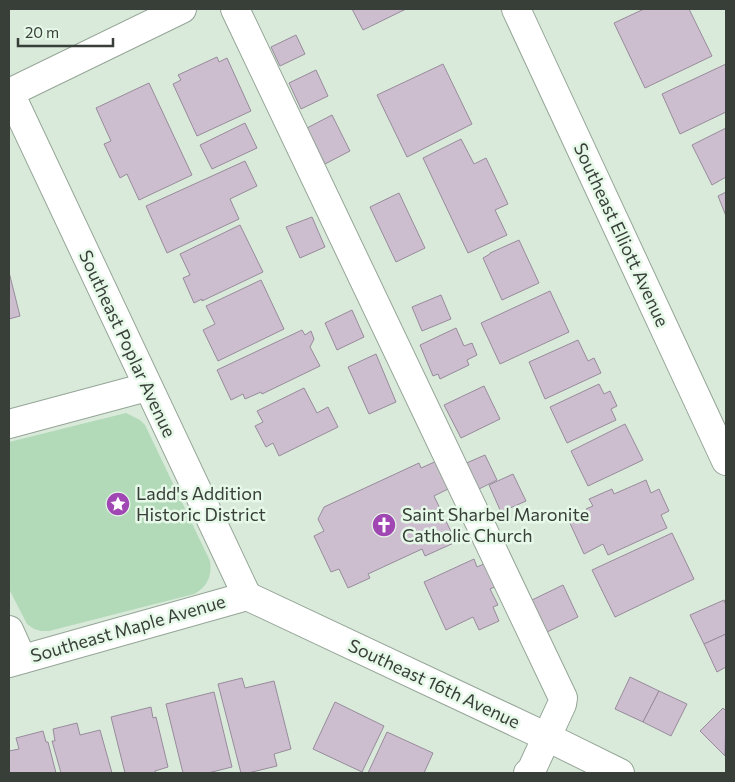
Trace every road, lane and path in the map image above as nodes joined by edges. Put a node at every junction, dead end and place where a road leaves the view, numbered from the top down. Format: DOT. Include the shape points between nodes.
graph roads {
  1 [pos="182,9"];
  2 [pos="234,9"];
  3 [pos="516,9"];
  4 [pos="9,92"];
  5 [pos="147,387"];
  6 [pos="9,424"];
  7 [pos="726,461"];
  8 [pos="246,596"];
  9 [pos="9,630"];
  10 [pos="15,661"];
  11 [pos="547,736"];
  12 [pos="528,773"];
  13 [pos="620,773"];
  1 -- 4 [label="street"];
  2 -- 11 [label="street" via="563,698"];
  3 -- 7 [label="street, Southeast Elliott Avenue"];
  4 -- 5 [label="street, Southeast Poplar Avenue"];
  5 -- 6 [label="street"];
  5 -- 8 [label="street, Southeast Poplar Avenue"];
  8 -- 10 [label="street, Southeast Maple Avenue"];
  8 -- 11 [label="street, Southeast 16th Avenue"];
  9 -- 10 [label="street"];
  11 -- 12 [label="street"];
  11 -- 13 [label="street, Southeast 16th Avenue"];
}
